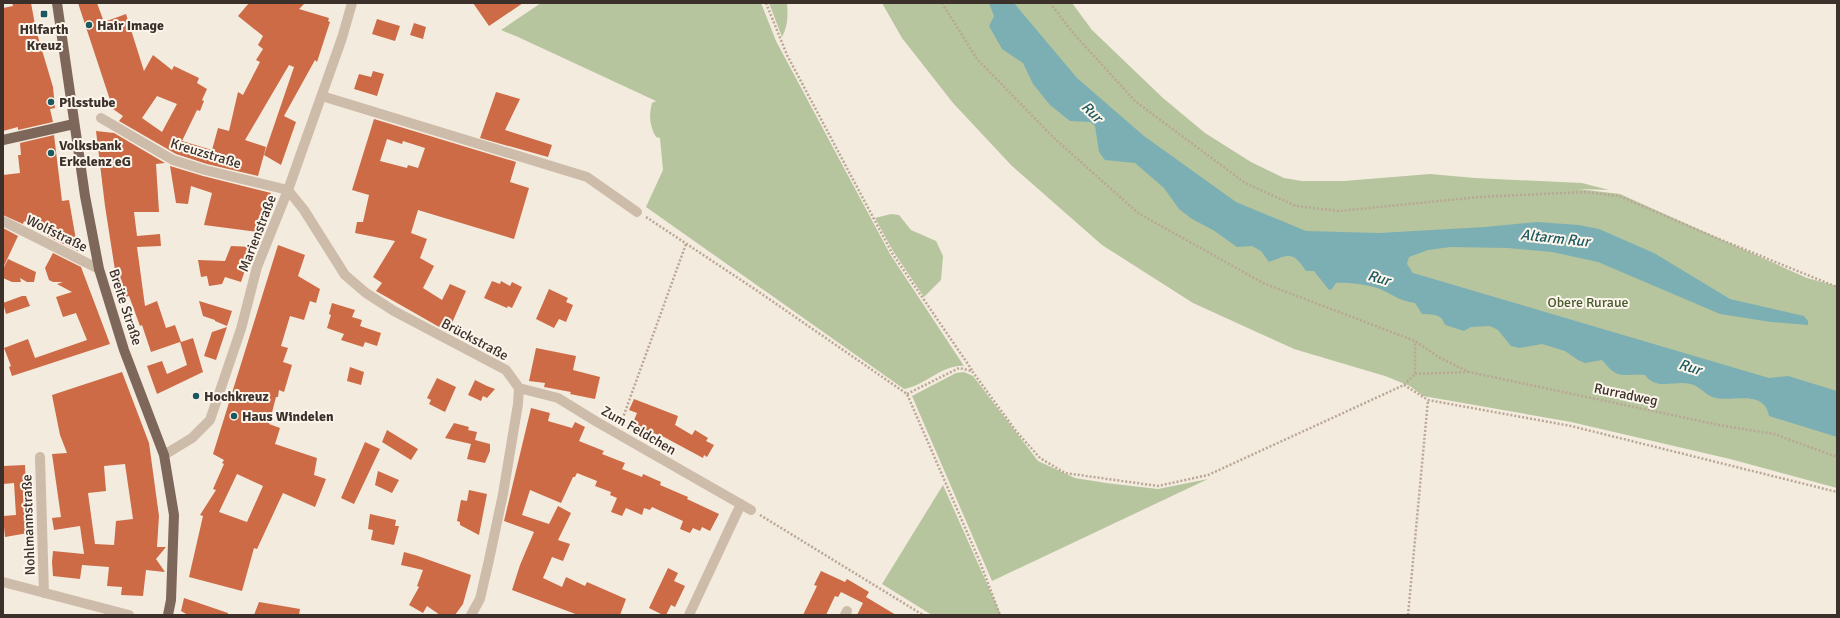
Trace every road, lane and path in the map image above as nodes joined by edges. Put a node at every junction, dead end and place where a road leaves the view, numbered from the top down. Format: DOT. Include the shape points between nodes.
graph roads {
  1 [pos="58,3"];
  2 [pos="352,3"];
  3 [pos="766,3"];
  4 [pos="942,3"];
  5 [pos="1050,3"];
  6 [pos="322,96"];
  7 [pos="101,118"];
  8 [pos="74,124"];
  9 [pos="3,140"];
  10 [pos="288,190"];
  11 [pos="637,212"];
  12 [pos="3,222"];
  13 [pos="686,243"];
  14 [pos="99,269"];
  15 [pos="1837,287"];
  16 [pos="1416,341"];
  17 [pos="972,370"];
  18 [pos="1469,372"];
  19 [pos="1415,374"];
  20 [pos="1404,385"];
  21 [pos="519,388"];
  22 [pos="907,394"];
  23 [pos="1428,400"];
  24 [pos="617,433"];
  25 [pos="164,455"];
  26 [pos="40,457"];
  27 [pos="1837,457"];
  28 [pos="1837,492"];
  29 [pos="741,504"];
  30 [pos="751,510"];
  31 [pos="3,582"];
  32 [pos="44,593"];
  33 [pos="128,615"];
  34 [pos="168,615"];
  35 [pos="471,615"];
  36 [pos="689,615"];
  37 [pos="923,615"];
  38 [pos="1000,615"];
  39 [pos="1408,615"];
  1 -- 8 [label="main road, Breite Straße"];
  2 -- 6 [label="street, Marienstraße"];
  3 -- 17 [label="path" via="787,55 892,253"];
  4 -- 16 [label="path, Rurradweg" via="977,58 1055,139 1138,213 1262,283"];
  5 -- 15 [label="path" via="1074,34 1135,101 1245,184 1296,206 1339,211 1479,197 1585,192 1619,196"];
  6 -- 10 [label="street, Marienstraße"];
  6 -- 11 [label="street" via="587,177"];
  7 -- 10 [label="street, Kreuzstraße" via="173,160"];
  8 -- 9 [label="main road"];
  8 -- 14 [label="main road, Breite Straße"];
  10 -- 21 [label="street, Brückstraße" via="304,210 345,275 366,293 394,311 506,370"];
  10 -- 25 [label="street, Marienstraße" via="257,267 241,328 210,420 192,438"];
  11 -- 13 [label="path"];
  12 -- 14 [label="street, Wolfstraße"];
  13 -- 22 [label="path"];
  13 -- 24 [label="path"];
  14 -- 25 [label="main road, Breite Straße" via="124,350"];
  16 -- 18 [label="path, Rurradweg" via="1440,358"];
  16 -- 19 [label="path"];
  17 -- 20 [label="path" via="1016,431 1040,458 1064,472 1158,486 1208,475"];
  17 -- 22 [label="path" via="958,368"];
  18 -- 19 [label="path"];
  18 -- 27 [label="path, Rurradweg" via="1719,425 1774,434"];
  19 -- 20 [label="path"];
  20 -- 23 [label="path"];
  21 -- 24 [label="street, Zum Feldchen" via="558,398"];
  21 -- 35 [label="street" via="502,502 480,599"];
  22 -- 38 [label="path" via="980,562"];
  23 -- 28 [label="path" via="1571,426"];
  23 -- 39 [label="path"];
  24 -- 29 [label="street, Zum Feldchen"];
  25 -- 34 [label="main road, Breite Straße" via="174,515 171,600"];
  26 -- 32 [label="street, Nohlmannstraße"];
  29 -- 30 [label="street, Zum Feldchen"];
  29 -- 36 [label="street"];
  30 -- 37 [label="path"];
  31 -- 32 [label="street, Nohlmannstraße"];
  32 -- 33 [label="street, Nohlmannstraße"];
}
